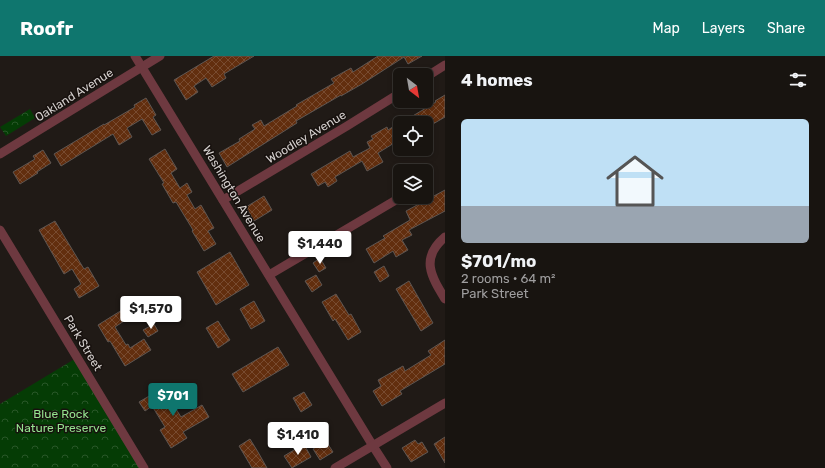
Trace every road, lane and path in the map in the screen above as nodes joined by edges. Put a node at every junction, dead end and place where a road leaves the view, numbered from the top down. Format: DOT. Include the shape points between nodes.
graph roads {
  1 [pos="135,56"];
  2 [pos="160,56"];
  3 [pos="445,65"];
  4 [pos="142,67"];
  5 [pos="433,73"];
  6 [pos="393,97"];
  7 [pos="0,154"];
  8 [pos="223,200"];
  9 [pos="393,202"];
  10 [pos="0,230"];
  11 [pos="445,237"];
  12 [pos="269,276"];
  13 [pos="445,299"];
  14 [pos="445,403"];
  15 [pos="373,446"];
  16 [pos="144,468"];
  17 [pos="335,468"];
  18 [pos="388,468"];
  1 -- 4 [label="street, Washington Avenue"];
  2 -- 4 [label="street, Oakland Avenue"];
  3 -- 5 [label="street"];
  4 -- 7 [label="street, Oakland Avenue"];
  4 -- 8 [label="street, Washington Avenue"];
  6 -- 8 [label="street, Woodley Avenue"];
  8 -- 12 [label="street, Washington Avenue"];
  9 -- 12 [label="street"];
  10 -- 16 [label="street, Park Street"];
  11 -- 13 [label="street" via="434,249 430,269"];
  12 -- 15 [label="street, Washington Avenue"];
  14 -- 15 [label="street"];
  15 -- 17 [label="street"];
  15 -- 18 [label="street, Washington Avenue"];
}
